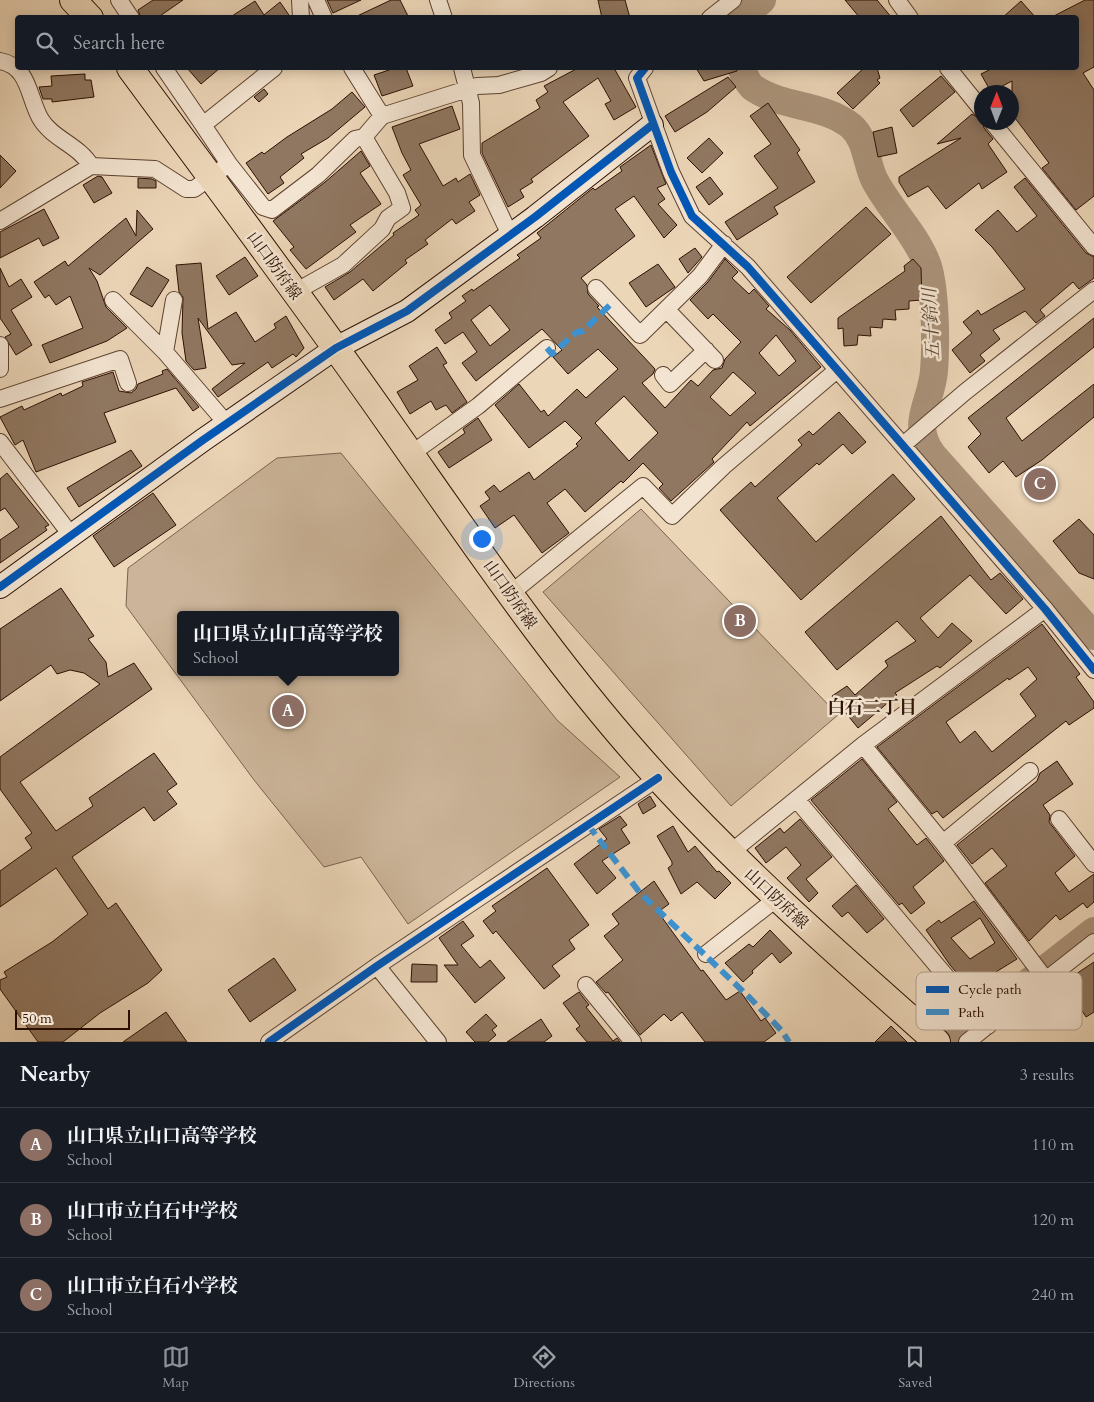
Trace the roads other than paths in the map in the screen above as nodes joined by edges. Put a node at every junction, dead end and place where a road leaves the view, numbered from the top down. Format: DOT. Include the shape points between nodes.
graph roads {
  1 [pos="74,0"];
  2 [pos="119,0"];
  3 [pos="300,0"];
  4 [pos="316,0"];
  5 [pos="438,0"];
  6 [pos="733,0"];
  7 [pos="896,0"];
  8 [pos="87,15"];
  9 [pos="129,15"];
  10 [pos="301,15"];
  11 [pos="323,15"];
  12 [pos="443,15"];
  13 [pos="714,15"];
  14 [pos="908,15"];
  15 [pos="0,61"];
  16 [pos="15,67"];
  17 [pos="18,70"];
  18 [pos="132,70"];
  19 [pos="165,70"];
  20 [pos="272,70"];
  21 [pos="353,70"];
  22 [pos="463,70"];
  23 [pos="546,70"];
  24 [pos="950,70"];
  25 [pos="639,71"];
  26 [pos="468,88"];
  27 [pos="974,100"];
  28 [pos="382,116"];
  29 [pos="652,124"];
  30 [pos="203,125"];
  31 [pos="999,130"];
  32 [pos="364,137"];
  33 [pos="91,166"];
  34 [pos="220,171"];
  35 [pos="0,221"];
  36 [pos="510,235"];
  37 [pos="724,244"];
  38 [pos="1094,247"];
  39 [pos="596,288"];
  40 [pos="1094,290"];
  41 [pos="295,292"];
  42 [pos="113,300"];
  43 [pos="174,300"];
  44 [pos="667,310"];
  45 [pos="0,345"];
  46 [pos="336,348"];
  47 [pos="547,348"];
  48 [pos="166,352"];
  49 [pos="0,370"];
  50 [pos="837,370"];
  51 [pos="663,375"];
  52 [pos="128,383"];
  53 [pos="0,399"];
  54 [pos="227,424"];
  55 [pos="907,442"];
  56 [pos="2,450"];
  57 [pos="411,454"];
  58 [pos="71,535"];
  59 [pos="0,587"];
  60 [pos="510,594"];
  61 [pos="1045,609"];
  62 [pos="1094,670"];
  63 [pos="864,745"];
  64 [pos="1030,771"];
  65 [pos="658,778"];
  66 [pos="797,800"];
  67 [pos="1059,819"];
  68 [pos="942,843"];
  69 [pos="730,853"];
  70 [pos="1094,864"];
  71 [pos="776,899"];
  72 [pos="1094,942"];
  73 [pos="706,954"];
  74 [pos="377,966"];
  75 [pos="942,972"];
  76 [pos="1040,972"];
  77 [pos="1056,972"];
  78 [pos="586,985"];
  79 [pos="916,1024"];
  80 [pos="923,1030"];
  81 [pos="983,1030"];
  82 [pos="270,1042"];
  83 [pos="438,1042"];
  84 [pos="633,1042"];
  85 [pos="936,1042"];
  86 [pos="967,1042"];
  1 -- 8 [label="main road"];
  2 -- 9 [label="street"];
  3 -- 10 [label="street"];
  4 -- 11 [label="street"];
  5 -- 12 [label="street"];
  6 -- 13 [label="street"];
  7 -- 14 [label="street"];
  15 -- 16 [label="street"];
  17 -- 33 [label="street" via="45,126 79,151"];
  18 -- 34 [label="main road, 山口防府線"];
  19 -- 30 [label="street"];
  20 -- 30 [label="street"];
  21 -- 28 [label="street"];
  22 -- 26 [label="street"];
  23 -- 26 [label="street" via="499,85"];
  24 -- 27 [label="street"];
  25 -- 29 [label="street"];
  26 -- 28 [label="street"];
  26 -- 36 [label="street" via="473,125 472,155"];
  28 -- 32 [label="street"];
  29 -- 36 [label="street"];
  29 -- 37 [label="street" via="692,216"];
  30 -- 34 [label="street"];
  31 -- 38 [label="street"];
  32 -- 34 [label="street" via="355,139 318,175 272,210 263,207"];
  32 -- 41 [label="street" via="397,193 402,208 343,264"];
  33 -- 34 [label="street" via="155,169 186,189 194,189"];
  33 -- 35 [label="street"];
  34 -- 41 [label="main road, 山口防府線"];
  36 -- 46 [label="street" via="406,311"];
  37 -- 44 [label="street" via="700,276"];
  37 -- 50 [label="street" via="748,267"];
  39 -- 44 [label="street" via="640,335"];
  40 -- 55 [label="street"];
  41 -- 46 [label="main road, 山口防府線"];
  42 -- 48 [label="street"];
  43 -- 48 [label="street"];
  44 -- 51 [label="street" via="710,355 670,384"];
  45 -- 49 [label="street"];
  46 -- 54 [label="street"];
  46 -- 57 [label="main road, 山口防府線"];
  47 -- 57 [label="street" via="478,406"];
  48 -- 54 [label="street"];
  50 -- 55 [label="street"];
  50 -- 60 [label="street" via="724,466 672,516 643,486"];
  52 -- 53 [label="street" via="120,359"];
  54 -- 58 [label="street"];
  55 -- 61 [label="street"];
  56 -- 58 [label="street"];
  57 -- 60 [label="main road, 山口防府線"];
  58 -- 59 [label="street"];
  60 -- 65 [label="main road, 山口防府線" via="589,698"];
  61 -- 62 [label="street"];
  61 -- 63 [label="street"];
  63 -- 66 [label="street"];
  63 -- 68 [label="street"];
  64 -- 68 [label="street"];
  65 -- 69 [label="main road, 山口防府線"];
  65 -- 74 [label="street"];
  66 -- 69 [label="street"];
  66 -- 75 [label="street"];
  67 -- 70 [label="street"];
  68 -- 76 [label="street"];
  69 -- 71 [label="main road, 山口防府線"];
  71 -- 73 [label="street"];
  71 -- 79 [label="main road, 山口防府線"];
  72 -- 77 [label="street"];
  74 -- 82 [label="street"];
  74 -- 83 [label="street"];
  78 -- 84 [label="street"];
  80 -- 85 [label="main road, 山口防府線"];
  81 -- 86 [label="street"];
}
